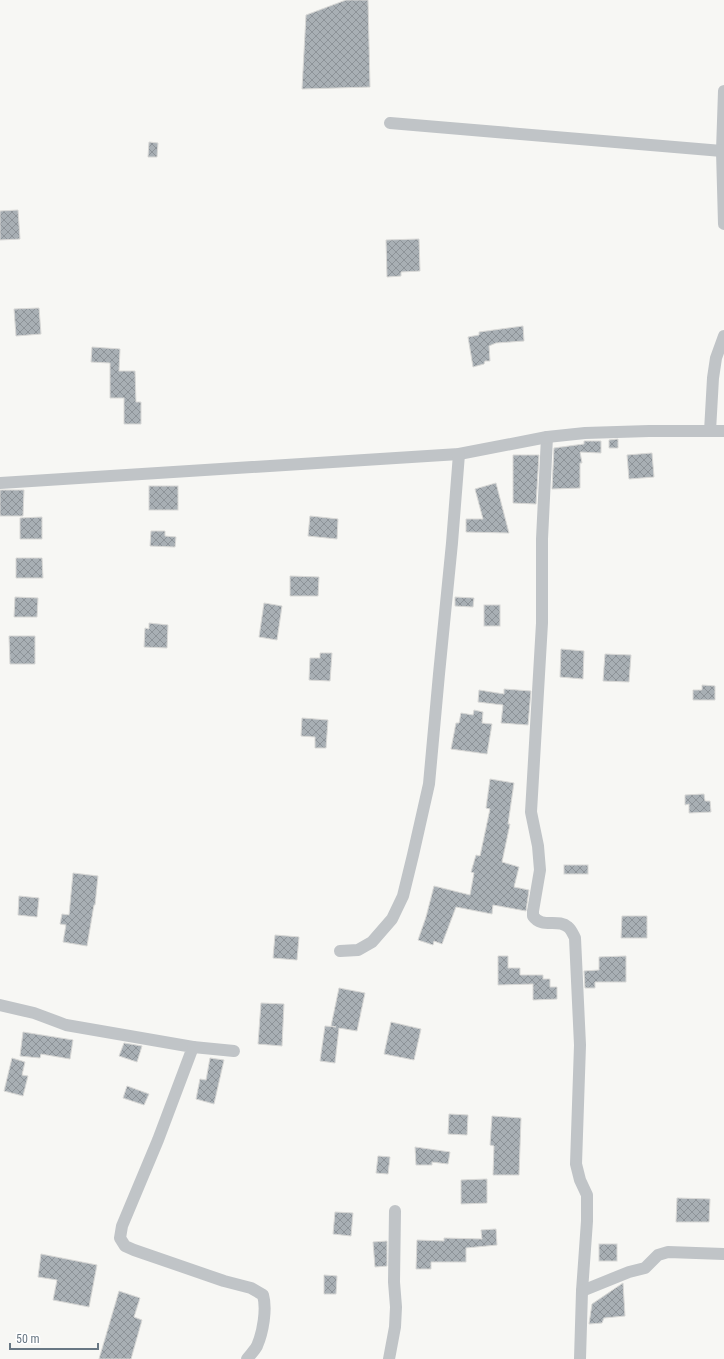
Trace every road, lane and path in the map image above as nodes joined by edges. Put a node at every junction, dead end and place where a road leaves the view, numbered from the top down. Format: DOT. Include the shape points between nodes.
graph roads {
  1 [pos="724,91"];
  2 [pos="390,123"];
  3 [pos="722,151"];
  4 [pos="724,224"];
  5 [pos="724,336"];
  6 [pos="710,431"];
  7 [pos="724,431"];
  8 [pos="547,438"];
  9 [pos="459,454"];
  10 [pos="0,483"];
  11 [pos="340,951"];
  12 [pos="0,1005"];
  13 [pos="194,1047"];
  14 [pos="234,1051"];
  15 [pos="395,1211"];
  16 [pos="724,1254"];
  17 [pos="582,1291"];
  18 [pos="247,1359"];
  19 [pos="389,1359"];
  20 [pos="580,1359"];
  1 -- 3 [label="street"];
  2 -- 3 [label="street"];
  3 -- 4 [label="street"];
  5 -- 6 [label="street" via="716,358 713,378"];
  6 -- 7 [label="street"];
  6 -- 8 [label="street" via="585,433"];
  8 -- 9 [label="street"];
  8 -- 17 [label="street" via="542,539 542,623 531,812 540,870 533,916 539,922 569,927 575,938 580,1045 576,1164 587,1195"];
  9 -- 10 [label="street"];
  9 -- 11 [label="street" via="429,784 413,855 403,896 392,919 372,942 358,950"];
  12 -- 13 [label="street" via="34,1013 66,1025"];
  13 -- 14 [label="street"];
  13 -- 18 [label="street" via="122,1226 120,1238 125,1246 134,1250 251,1288 263,1295 266,1303 264,1320 256,1346"];
  15 -- 19 [label="street" via="396,1307"];
  16 -- 17 [label="street" via="668,1252 658,1255 645,1268"];
  17 -- 20 [label="street"];
}
